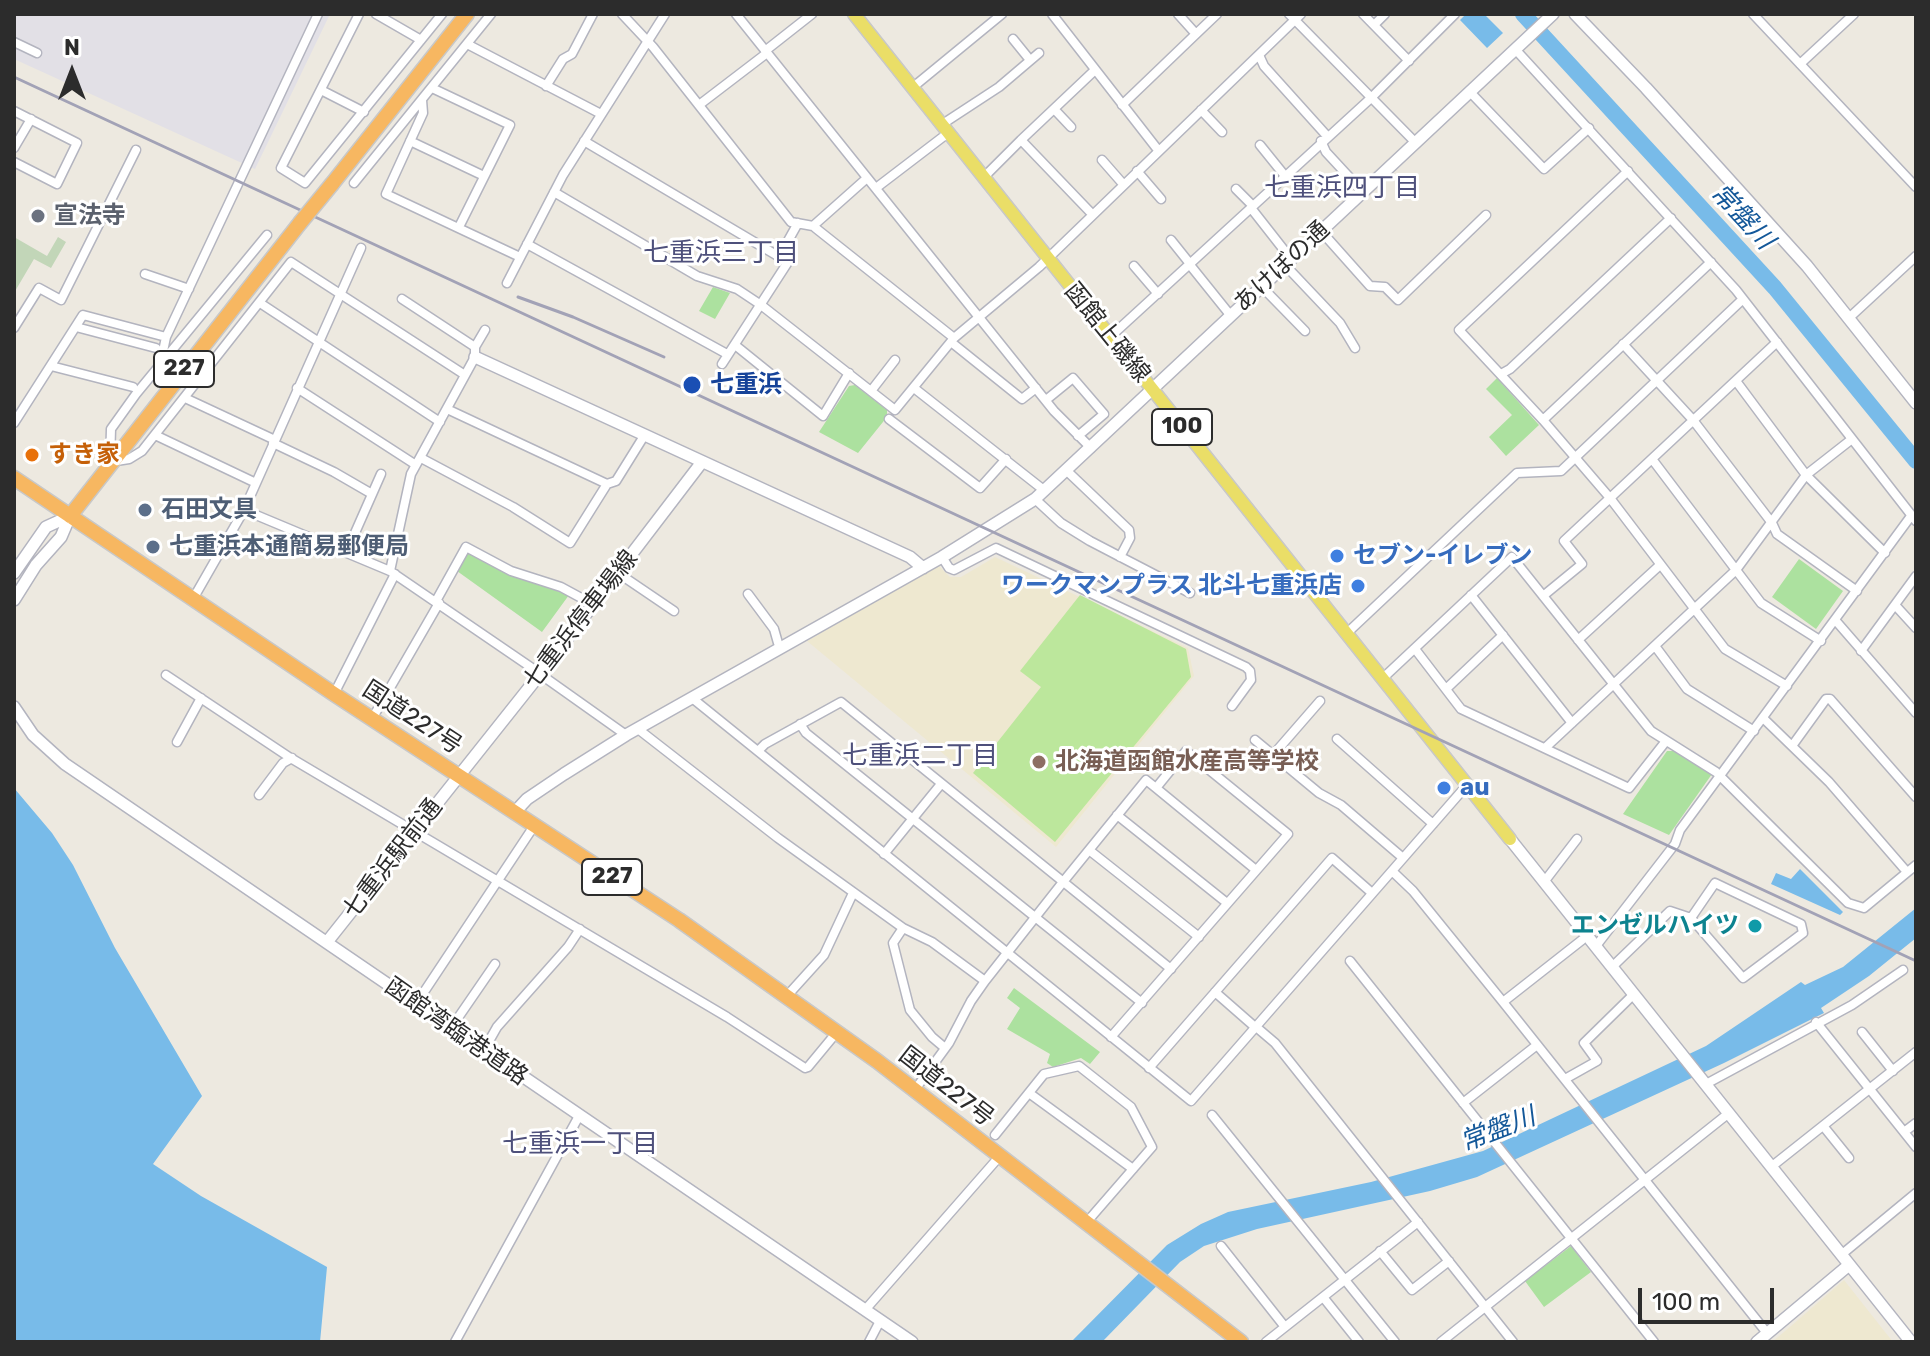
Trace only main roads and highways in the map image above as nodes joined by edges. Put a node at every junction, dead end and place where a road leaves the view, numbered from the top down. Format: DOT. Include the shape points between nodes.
graph roads {
  1 [pos="467,14"];
  2 [pos="857,15"];
  3 [pos="14,478"];
  4 [pos="70,516"];
  5 [pos="1510,839"];
  6 [pos="1241,1342"];
  1 -- 4 [label="highway, 227, bridge"];
  2 -- 5 [label="main road, 函館上磯線 / 100"];
  3 -- 4 [label="highway, 国道227号"];
  4 -- 6 [label="highway, 国道227号 / 227" via="679,920 837,1032"];
}
